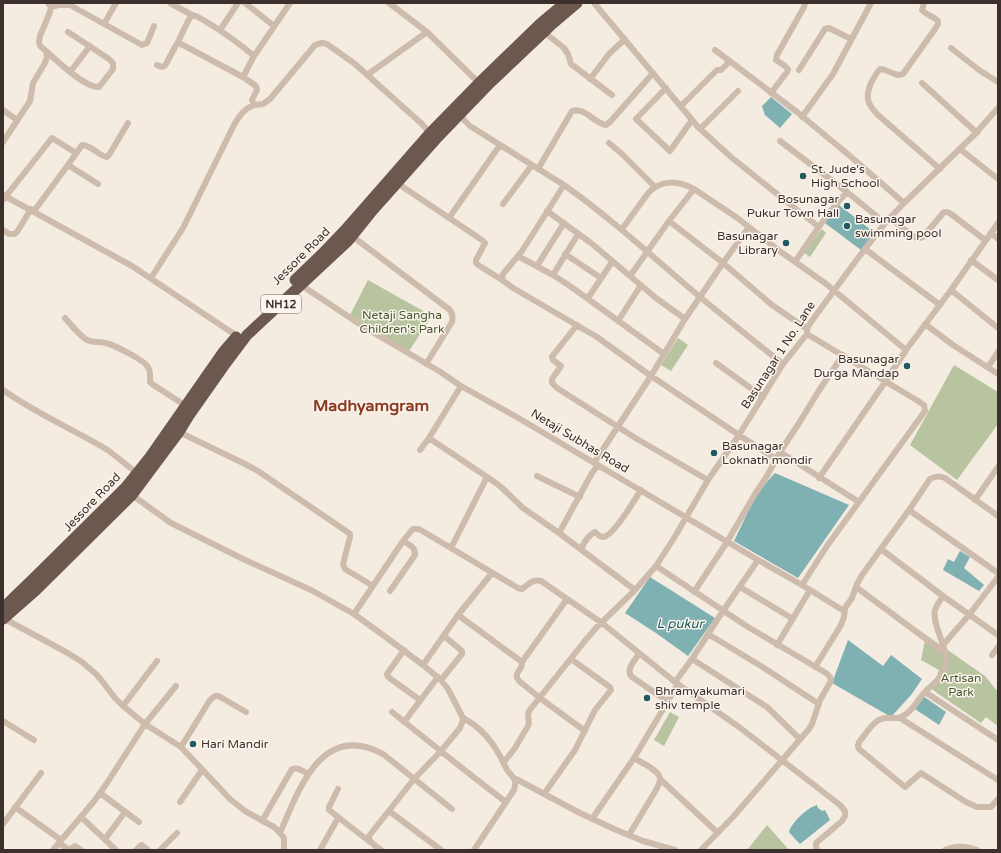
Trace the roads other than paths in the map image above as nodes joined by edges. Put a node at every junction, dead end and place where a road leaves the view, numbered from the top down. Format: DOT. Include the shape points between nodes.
graph roads {
  1 [pos="116,3"];
  2 [pos="170,3"];
  3 [pos="238,3"];
  4 [pos="244,3"];
  5 [pos="290,3"];
  6 [pos="389,3"];
  7 [pos="565,3"];
  8 [pos="577,3"];
  9 [pos="594,3"];
  10 [pos="806,3"];
  11 [pos="871,3"];
  12 [pos="50,5"];
  13 [pos="923,5"];
  14 [pos="192,15"];
  15 [pos="104,24"];
  16 [pos="154,26"];
  17 [pos="274,26"];
  18 [pos="220,30"];
  19 [pos="68,32"];
  20 [pos="427,32"];
  21 [pos="544,32"];
  22 [pos="625,39"];
  23 [pos="852,39"];
  24 [pos="177,44"];
  25 [pos="90,46"];
  26 [pos="951,48"];
  27 [pos="715,50"];
  28 [pos="46,51"];
  29 [pos="254,56"];
  30 [pos="730,61"];
  31 [pos="157,65"];
  32 [pos="800,70"];
  33 [pos="70,72"];
  34 [pos="653,73"];
  35 [pos="367,75"];
  36 [pos="243,77"];
  37 [pos="590,79"];
  38 [pos="998,82"];
  39 [pos="922,83"];
  40 [pos="482,86"];
  41 [pos="666,88"];
  42 [pos="738,92"];
  43 [pos="771,92"];
  44 [pos="612,95"];
  45 [pos="254,106"];
  46 [pos="681,106"];
  47 [pos="3,110"];
  48 [pos="997,112"];
  49 [pos="459,115"];
  50 [pos="802,116"];
  51 [pos="17,120"];
  52 [pos="692,120"];
  53 [pos="128,123"];
  54 [pos="700,128"];
  55 [pos="430,133"];
  56 [pos="976,133"];
  57 [pos="780,141"];
  58 [pos="3,142"];
  59 [pos="609,143"];
  60 [pos="500,145"];
  61 [pos="960,149"];
  62 [pos="76,153"];
  63 [pos="68,165"];
  64 [pos="535,167"];
  65 [pos="940,169"];
  66 [pos="998,179"];
  67 [pos="397,183"];
  68 [pos="98,184"];
  69 [pos="564,185"];
  70 [pos="655,187"];
  71 [pos="694,189"];
  72 [pos="847,192"];
  73 [pos="4,197"];
  74 [pos="904,203"];
  75 [pos="503,204"];
  76 [pos="32,210"];
  77 [pos="547,211"];
  78 [pos="449,218"];
  79 [pos="890,218"];
  80 [pos="669,221"];
  81 [pos="564,223"];
  82 [pos="885,223"];
  83 [pos="998,223"];
  84 [pos="750,227"];
  85 [pos="819,227"];
  86 [pos="622,229"];
  87 [pos="3,230"];
  88 [pos="578,234"];
  89 [pos="991,234"];
  90 [pos="352,236"];
  91 [pos="998,239"];
  92 [pos="986,240"];
  93 [pos="865,249"];
  94 [pos="648,251"];
  95 [pos="565,254"];
  96 [pos="518,256"];
  97 [pos="972,260"];
  98 [pos="612,262"];
  99 [pos="794,262"];
  100 [pos="723,263"];
  101 [pos="537,266"];
  102 [pos="553,275"];
  103 [pos="630,276"];
  104 [pos="151,278"];
  105 [pos="601,278"];
  106 [pos="502,280"];
  107 [pos="998,280"];
  108 [pos="301,285"];
  109 [pos="641,285"];
  110 [pos="834,290"];
  111 [pos="951,290"];
  112 [pos="700,296"];
  113 [pos="588,298"];
  114 [pos="940,305"];
  115 [pos="65,318"];
  116 [pos="685,319"];
  117 [pos="618,321"];
  118 [pos="925,324"];
  119 [pos="577,325"];
  120 [pos="998,328"];
  121 [pos="807,331"];
  122 [pos="237,336"];
  123 [pos="906,350"];
  124 [pos="998,352"];
  125 [pos="664,354"];
  126 [pos="843,355"];
  127 [pos="716,363"];
  128 [pos="426,364"];
  129 [pos="783,364"];
  130 [pos="988,367"];
  131 [pos="998,374"];
  132 [pos="651,376"];
  133 [pos="885,382"];
  134 [pos="461,386"];
  135 [pos="3,390"];
  136 [pos="763,397"];
  137 [pos="186,406"];
  138 [pos="618,427"];
  139 [pos="179,432"];
  140 [pos="739,435"];
  141 [pos="429,438"];
  142 [pos="420,450"];
  143 [pos="780,452"];
  144 [pos="776,459"];
  145 [pos="596,464"];
  146 [pos="998,467"];
  147 [pos="137,473"];
  148 [pos="537,476"];
  149 [pos="487,477"];
  150 [pos="819,478"];
  151 [pos="708,480"];
  152 [pos="641,490"];
  153 [pos="132,495"];
  154 [pos="580,497"];
  155 [pos="975,500"];
  156 [pos="859,502"];
  157 [pos="909,510"];
  158 [pos="998,516"];
  159 [pos="686,517"];
  160 [pos="559,533"];
  161 [pos="403,541"];
  162 [pos="727,542"];
  163 [pos="451,548"];
  164 [pos="881,548"];
  165 [pos="581,549"];
  166 [pos="758,560"];
  167 [pos="656,566"];
  168 [pos="492,573"];
  169 [pos="998,573"];
  170 [pos="998,577"];
  171 [pos="802,585"];
  172 [pos="373,586"];
  173 [pos="740,587"];
  174 [pos="856,587"];
  175 [pos="635,590"];
  176 [pos="810,590"];
  177 [pos="390,591"];
  178 [pos="694,592"];
  179 [pos="943,596"];
  180 [pos="567,599"];
  181 [pos="723,611"];
  182 [pos="844,611"];
  183 [pos="354,614"];
  184 [pos="458,615"];
  185 [pos="969,615"];
  186 [pos="3,616"];
  187 [pos="793,619"];
  188 [pos="602,623"];
  189 [pos="708,634"];
  190 [pos="998,635"];
  191 [pos="444,636"];
  192 [pos="778,645"];
  193 [pos="943,645"];
  194 [pos="998,647"];
  195 [pos="404,650"];
  196 [pos="945,652"];
  197 [pos="639,654"];
  198 [pos="992,655"];
  199 [pos="571,659"];
  200 [pos="692,659"];
  201 [pos="157,661"];
  202 [pos="522,662"];
  203 [pos="423,665"];
  204 [pos="815,667"];
  205 [pos="439,679"];
  206 [pos="677,683"];
  207 [pos="176,686"];
  208 [pos="925,692"];
  209 [pos="540,698"];
  210 [pos="420,700"];
  211 [pos="667,701"];
  212 [pos="819,704"];
  213 [pos="123,706"];
  214 [pos="246,712"];
  215 [pos="392,712"];
  216 [pos="463,718"];
  217 [pos="900,718"];
  218 [pos="3,722"];
  219 [pos="404,722"];
  220 [pos="145,724"];
  221 [pos="585,731"];
  222 [pos="34,740"];
  223 [pos="800,740"];
  224 [pos="998,740"];
  225 [pos="181,748"];
  226 [pos="441,751"];
  227 [pos="634,758"];
  228 [pos="782,760"];
  229 [pos="504,762"];
  230 [pos="202,770"];
  231 [pos="41,773"];
  232 [pos="308,774"];
  233 [pos="516,779"];
  234 [pos="660,779"];
  235 [pos="414,780"];
  236 [pos="998,780"];
  237 [pos="338,789"];
  238 [pos="100,793"];
  239 [pos="544,794"];
  240 [pos="998,799"];
  241 [pos="180,802"];
  242 [pos="506,802"];
  243 [pos="16,807"];
  244 [pos="452,809"];
  245 [pos="389,810"];
  246 [pos="125,812"];
  247 [pos="81,817"];
  248 [pos="338,818"];
  249 [pos="592,819"];
  250 [pos="262,821"];
  251 [pos="139,822"];
  252 [pos="3,823"];
  253 [pos="280,832"];
  254 [pos="177,833"];
  255 [pos="718,833"];
  256 [pos="629,835"];
  257 [pos="105,839"];
  258 [pos="60,841"];
  259 [pos="370,842"];
  260 [pos="658,848"];
  261 [pos="53,850"];
  262 [pos="81,850"];
  263 [pos="116,850"];
  264 [pos="136,850"];
  265 [pos="148,850"];
  266 [pos="160,850"];
  267 [pos="284,850"];
  268 [pos="320,850"];
  269 [pos="381,850"];
  270 [pos="441,850"];
  271 [pos="474,850"];
  272 [pos="676,850"];
  273 [pos="701,850"];
  274 [pos="817,850"];
  275 [pos="944,850"];
  276 [pos="977,850"];
  1 -- 15 [label="street"];
  2 -- 14 [label="street"];
  3 -- 18 [label="street"];
  4 -- 17 [label="street"];
  5 -- 17 [label="street"];
  6 -- 20 [label="street"];
  7 -- 40 [label="highway, Jessore Road / NH12" via="541,23"];
  8 -- 21 [label="highway, NH12"];
  9 -- 22 [label="street"];
  10 -- 43 [label="street" via="777,55 776,60 788,69"];
  11 -- 23 [label="street"];
  12 -- 15 [label="street" via="70,5"];
  12 -- 28 [label="street" via="39,42"];
  13 -- 65 [label="street" via="922,10 938,21 935,29 901,76 883,69 877,71 867,95 870,105 878,115"];
  14 -- 18 [label="street"];
  14 -- 24 [label="street"];
  15 -- 16 [label="street" via="142,45"];
  17 -- 29 [label="street"];
  18 -- 29 [label="street"];
  19 -- 25 [label="street"];
  20 -- 35 [label="street"];
  20 -- 40 [label="street"];
  21 -- 37 [label="street" via="564,48 571,64"];
  21 -- 40 [label="highway, NH12"];
  22 -- 34 [label="street"];
  22 -- 37 [label="street" via="609,54"];
  23 -- 32 [label="street" via="829,28 825,29"];
  23 -- 50 [label="street" via="833,74"];
  24 -- 31 [label="street" via="166,64 161,67"];
  24 -- 36 [label="street" via="187,46"];
  25 -- 33 [label="street"];
  25 -- 33 [label="street" via="113,63 113,69 102,84 99,87 92,86"];
  26 -- 38 [label="street"];
  27 -- 30 [label="street"];
  28 -- 33 [label="street"];
  28 -- 51 [label="street" via="47,57 33,83 30,101"];
  29 -- 36 [label="street"];
  30 -- 43 [label="street"];
  30 -- 46 [label="street" via="721,70 717,70"];
  34 -- 41 [label="street"];
  34 -- 64 [label="street" via="606,125 581,111 572,111"];
  35 -- 45 [label="street" via="331,46 322,43 315,46 270,99"];
  35 -- 55 [label="street"];
  36 -- 45 [label="street" via="256,86 257,90 252,100"];
  37 -- 44 [label="street"];
  39 -- 56 [label="street"];
  40 -- 49 [label="highway, NH12"];
  40 -- 55 [label="highway, Jessore Road / NH12"];
  41 -- 46 [label="street"];
  41 -- 52 [label="street" via="636,118 670,151"];
  42 -- 54 [label="street"];
  43 -- 50 [label="street"];
  45 -- 104 [label="street" via="242,113 235,123 183,228"];
  46 -- 52 [label="street"];
  47 -- 51 [label="street"];
  48 -- 56 [label="street, Basunagar 1 No. Lane"];
  49 -- 60 [label="street" via="470,126"];
  49 -- 67 [label="highway, NH12"];
  50 -- 74 [label="street"];
  51 -- 58 [label="street"];
  52 -- 54 [label="street"];
  53 -- 62 [label="street" via="109,156 102,156 84,144"];
  54 -- 85 [label="street" via="731,157"];
  55 -- 122 [label="highway, Jessore Road / NH12" via="345,230"];
  56 -- 61 [label="street, Basunagar 1 No. Lane"];
  57 -- 72 [label="street"];
  59 -- 70 [label="street"];
  60 -- 64 [label="street"];
  60 -- 78 [label="street"];
  61 -- 65 [label="street, Basunagar 1 No. Lane"];
  61 -- 66 [label="street"];
  62 -- 63 [label="street"];
  62 -- 73 [label="street" via="52,138"];
  63 -- 68 [label="street"];
  63 -- 76 [label="street"];
  64 -- 69 [label="street"];
  64 -- 75 [label="street"];
  65 -- 74 [label="street, Basunagar 1 No. Lane"];
  67 -- 78 [label="street"];
  67 -- 90 [label="highway, NH12"];
  69 -- 77 [label="street"];
  69 -- 86 [label="street"];
  70 -- 71 [label="street" via="677,183"];
  70 -- 86 [label="street"];
  71 -- 80 [label="street"];
  71 -- 84 [label="street"];
  72 -- 82 [label="street"];
  72 -- 85 [label="street"];
  73 -- 76 [label="street"];
  74 -- 79 [label="street, Basunagar 1 No. Lane"];
  76 -- 87 [label="street" via="17,232 9,234"];
  76 -- 104 [label="street"];
  77 -- 81 [label="street"];
  77 -- 96 [label="street"];
  78 -- 106 [label="street" via="482,240 484,243 476,263"];
  79 -- 82 [label="street, Basunagar 1 No. Lane"];
  79 -- 92 [label="street" via="913,236 920,238 943,213 948,212"];
  80 -- 94 [label="street"];
  80 -- 100 [label="street"];
  81 -- 88 [label="street"];
  81 -- 101 [label="street"];
  82 -- 93 [label="street, Basunagar 1 No. Lane"];
  83 -- 89 [label="street"];
  84 -- 99 [label="street"];
  84 -- 100 [label="street"];
  85 -- 99 [label="street"];
  86 -- 94 [label="street"];
  88 -- 95 [label="street"];
  88 -- 98 [label="street"];
  89 -- 91 [label="street"];
  89 -- 92 [label="street"];
  90 -- 108 [label="highway, NH12"];
  90 -- 128 [label="street" via="453,314 452,322"];
  92 -- 97 [label="street"];
  93 -- 110 [label="street, Basunagar 1 No. Lane"];
  93 -- 114 [label="street"];
  94 -- 103 [label="street"];
  94 -- 112 [label="street"];
  95 -- 102 [label="street"];
  95 -- 105 [label="street"];
  96 -- 101 [label="street"];
  96 -- 106 [label="street" via="503,274"];
  97 -- 107 [label="street"];
  97 -- 111 [label="street"];
  98 -- 103 [label="street"];
  98 -- 105 [label="street"];
  99 -- 110 [label="street"];
  100 -- 112 [label="street"];
  100 -- 121 [label="street"];
  101 -- 102 [label="street"];
  102 -- 113 [label="street"];
  103 -- 109 [label="street"];
  104 -- 122 [label="street"];
  105 -- 113 [label="street"];
  106 -- 119 [label="street"];
  108 -- 128 [label="street, Netaji Subhas Road"];
  108 -- 139 [label="highway, NH12" via="239,344"];
  109 -- 116 [label="street"];
  109 -- 117 [label="street"];
  110 -- 121 [label="street, Basunagar 1 No. Lane"];
  110 -- 123 [label="street"];
  111 -- 114 [label="street"];
  111 -- 120 [label="street"];
  112 -- 116 [label="street"];
  112 -- 129 [label="street"];
  113 -- 117 [label="street"];
  114 -- 118 [label="street"];
  115 -- 137 [label="street" via="87,340 105,342 138,358 149,368 152,384"];
  116 -- 125 [label="street"];
  117 -- 125 [label="street"];
  118 -- 123 [label="street"];
  118 -- 130 [label="street"];
  119 -- 132 [label="street"];
  119 -- 138 [label="street" via="552,357 561,366 552,383"];
  121 -- 126 [label="street"];
  121 -- 129 [label="street, Basunagar 1 No. Lane"];
  122 -- 137 [label="highway, Jessore Road / NH12"];
  123 -- 133 [label="street"];
  124 -- 130 [label="street"];
  125 -- 132 [label="street"];
  126 -- 133 [label="street"];
  126 -- 143 [label="street"];
  127 -- 136 [label="street"];
  128 -- 134 [label="street, Netaji Subhas Road"];
  129 -- 136 [label="street, Basunagar 1 No. Lane"];
  130 -- 131 [label="street"];
  132 -- 138 [label="street"];
  132 -- 140 [label="street"];
  133 -- 150 [label="street"];
  133 -- 156 [label="street" via="924,405 925,412"];
  134 -- 141 [label="street"];
  134 -- 145 [label="street, Netaji Subhas Road"];
  135 -- 147 [label="street" via="105,448"];
  136 -- 140 [label="street, Basunagar 1 No. Lane"];
  137 -- 147 [label="highway, Jessore Road / NH12"];
  138 -- 145 [label="street"];
  138 -- 151 [label="street"];
  139 -- 153 [label="highway, NH12"];
  139 -- 172 [label="street" via="258,470 350,534 344,567"];
  140 -- 144 [label="street"];
  140 -- 151 [label="street, Basunagar 1 No. Lane"];
  141 -- 142 [label="street"];
  141 -- 149 [label="street"];
  143 -- 144 [label="street"];
  143 -- 150 [label="street"];
  144 -- 162 [label="street"];
  145 -- 152 [label="street, Netaji Subhas Road"];
  145 -- 154 [label="street"];
  146 -- 155 [label="street"];
  147 -- 186 [label="highway, Jessore Road / NH12" via="35,577"];
  148 -- 154 [label="street"];
  149 -- 160 [label="street" via="523,508"];
  149 -- 163 [label="street"];
  150 -- 156 [label="street"];
  151 -- 159 [label="street, Basunagar 1 No. Lane"];
  152 -- 159 [label="street, Netaji Subhas Road"];
  152 -- 165 [label="street" via="611,532 604,537 592,533"];
  153 -- 183 [label="street" via="171,523 311,590"];
  153 -- 186 [label="highway, NH12" via="36,590"];
  154 -- 160 [label="street"];
  155 -- 157 [label="street" via="939,476 930,480"];
  155 -- 158 [label="street"];
  156 -- 171 [label="street"];
  157 -- 164 [label="street"];
  157 -- 169 [label="street"];
  159 -- 162 [label="street, Netaji Subhas Road"];
  159 -- 167 [label="street, Basunagar 1 No. Lane"];
  160 -- 165 [label="street"];
  161 -- 163 [label="street" via="410,531 416,528"];
  161 -- 172 [label="street"];
  161 -- 177 [label="street" via="413,547 416,555"];
  162 -- 166 [label="street, Netaji Subhas Road"];
  162 -- 178 [label="street"];
  163 -- 168 [label="street"];
  164 -- 174 [label="street"];
  164 -- 179 [label="street"];
  165 -- 175 [label="street"];
  166 -- 171 [label="street, Netaji Subhas Road"];
  166 -- 173 [label="street"];
  167 -- 175 [label="street, Basunagar 1 No. Lane"];
  167 -- 178 [label="street"];
  168 -- 180 [label="street" via="522,589 536,580 541,581"];
  168 -- 184 [label="street"];
  170 -- 185 [label="street"];
  171 -- 176 [label="street, Netaji Subhas Road"];
  172 -- 183 [label="street"];
  173 -- 181 [label="street"];
  173 -- 187 [label="street"];
  174 -- 182 [label="street"];
  174 -- 196 [label="street"];
  175 -- 188 [label="street, Basunagar 1 No. Lane"];
  176 -- 182 [label="street, Netaji Subhas Road"];
  176 -- 187 [label="street"];
  178 -- 181 [label="street"];
  179 -- 185 [label="street"];
  179 -- 193 [label="street" via="935,610 935,620"];
  180 -- 188 [label="street"];
  180 -- 202 [label="street"];
  181 -- 189 [label="street"];
  181 -- 192 [label="street"];
  182 -- 204 [label="street" via="842,625"];
  183 -- 195 [label="street"];
  184 -- 191 [label="street"];
  184 -- 202 [label="street"];
  185 -- 190 [label="street"];
  185 -- 193 [label="street"];
  186 -- 213 [label="street" via="82,662 96,674"];
  187 -- 192 [label="street"];
  188 -- 197 [label="street"];
  188 -- 199 [label="street, Basunagar 1 No. Lane"];
  189 -- 200 [label="street"];
  189 -- 212 [label="street"];
  191 -- 203 [label="street"];
  191 -- 205 [label="street" via="462,651 462,654"];
  192 -- 204 [label="street"];
  193 -- 196 [label="street"];
  194 -- 198 [label="street"];
  195 -- 203 [label="street"];
  195 -- 210 [label="street" via="387,674"];
  196 -- 208 [label="street" via="944,672"];
  197 -- 206 [label="street"];
  197 -- 211 [label="street" via="630,667 629,675"];
  199 -- 209 [label="street, Basunagar 1 No. Lane"];
  199 -- 221 [label="street" via="610,687"];
  200 -- 206 [label="street"];
  200 -- 223 [label="street" via="762,704"];
  201 -- 213 [label="street"];
  202 -- 209 [label="street" via="516,678"];
  203 -- 205 [label="street"];
  204 -- 212 [label="street" via="826,673 831,681"];
  205 -- 210 [label="street"];
  205 -- 216 [label="street" via="448,689"];
  206 -- 211 [label="street"];
  206 -- 228 [label="street"];
  207 -- 220 [label="street"];
  208 -- 217 [label="street" via="908,713"];
  208 -- 224 [label="street"];
  209 -- 221 [label="street"];
  209 -- 229 [label="street, Basunagar 1 No. Lane" via="529,711 528,726"];
  210 -- 219 [label="street"];
  211 -- 227 [label="street"];
  212 -- 223 [label="street" via="812,724"];
  213 -- 220 [label="street"];
  214 -- 225 [label="street" via="215,696"];
  215 -- 219 [label="street"];
  216 -- 226 [label="street" via="460,728"];
  216 -- 229 [label="street" via="483,732"];
  217 -- 236 [label="street"];
  217 -- 240 [label="street" via="885,718 875,722 859,742 859,749 905,787 921,773 977,807 990,807"];
  218 -- 222 [label="street"];
  219 -- 226 [label="street"];
  220 -- 225 [label="street"];
  220 -- 238 [label="street"];
  221 -- 239 [label="street"];
  223 -- 228 [label="street"];
  225 -- 230 [label="street"];
  226 -- 235 [label="street"];
  226 -- 242 [label="street"];
  227 -- 234 [label="street" via="658,774"];
  227 -- 249 [label="street"];
  228 -- 255 [label="street"];
  228 -- 274 [label="street" via="845,811 842,821 816,843"];
  229 -- 233 [label="street"];
  230 -- 241 [label="street"];
  230 -- 250 [label="street" via="230,799"];
  231 -- 243 [label="street"];
  232 -- 235 [label="street" via="321,759 337,747 356,745 383,754"];
  232 -- 250 [label="street" via="298,768 292,769"];
  232 -- 253 [label="street"];
  233 -- 239 [label="street"];
  233 -- 242 [label="street" via="514,790"];
  234 -- 255 [label="street"];
  234 -- 256 [label="street"];
  235 -- 244 [label="street"];
  235 -- 245 [label="street"];
  237 -- 248 [label="street" via="329,810"];
  238 -- 246 [label="street"];
  238 -- 247 [label="street"];
  239 -- 249 [label="street"];
  242 -- 271 [label="street"];
  243 -- 252 [label="street"];
  243 -- 258 [label="street"];
  245 -- 259 [label="street" via="369,836"];
  245 -- 270 [label="street"];
  246 -- 251 [label="street"];
  246 -- 257 [label="street"];
  247 -- 257 [label="street"];
  247 -- 258 [label="street"];
  248 -- 259 [label="street"];
  248 -- 268 [label="street"];
  249 -- 256 [label="street"];
  250 -- 253 [label="street"];
  253 -- 267 [label="street" via="284,838"];
  254 -- 266 [label="street"];
  255 -- 273 [label="street"];
  256 -- 260 [label="street"];
  257 -- 263 [label="street"];
  258 -- 261 [label="street"];
  258 -- 262 [label="street" via="68,849 75,846"];
  259 -- 269 [label="street"];
  260 -- 272 [label="street"];
  264 -- 265 [label="street" via="142,845"];
  275 -- 276 [label="street" via="958,846"];
}
